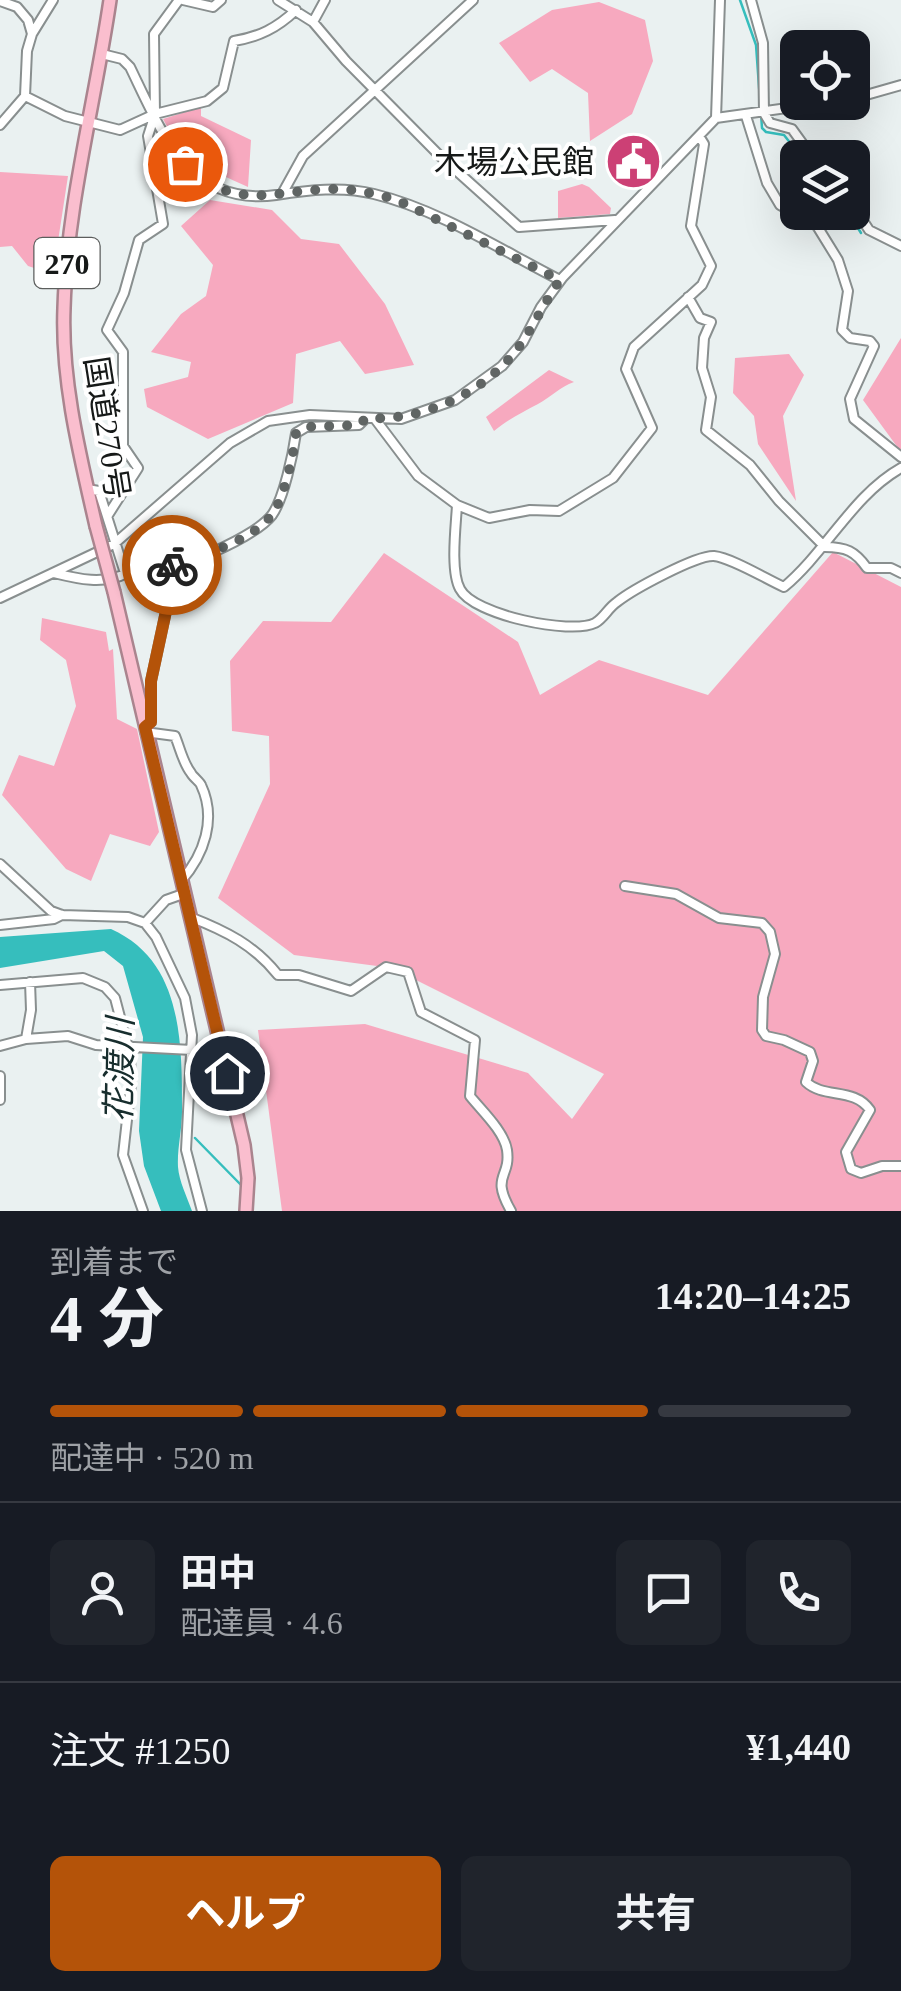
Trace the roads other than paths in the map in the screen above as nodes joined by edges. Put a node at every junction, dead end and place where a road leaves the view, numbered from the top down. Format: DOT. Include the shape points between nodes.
graph roads {
  1 [pos="53,0"];
  2 [pos="110,0"];
  3 [pos="181,0"];
  4 [pos="221,0"];
  5 [pos="278,0"];
  6 [pos="325,0"];
  7 [pos="473,0"];
  8 [pos="720,0"];
  9 [pos="751,0"];
  10 [pos="0,1"];
  11 [pos="296,10"];
  12 [pos="313,22"];
  13 [pos="32,34"];
  14 [pos="102,54"];
  15 [pos="901,85"];
  16 [pos="376,91"];
  17 [pos="870,94"];
  18 [pos="25,96"];
  19 [pos="780,110"];
  20 [pos="764,113"];
  21 [pos="155,114"];
  22 [pos="746,116"];
  23 [pos="716,118"];
  24 [pos="88,121"];
  25 [pos="0,124"];
  26 [pos="699,136"];
  27 [pos="800,140"];
  28 [pos="282,194"];
  29 [pos="615,220"];
  30 [pos="869,230"];
  31 [pos="901,246"];
  32 [pos="560,280"];
  33 [pos="688,296"];
  34 [pos="370,418"];
  35 [pos="901,457"];
  36 [pos="901,468"];
  37 [pos="87,489"];
  38 [pos="457,505"];
  39 [pos="108,515"];
  40 [pos="114,544"];
  41 [pos="825,547"];
  42 [pos="54,573"];
  43 [pos="126,573"];
  44 [pos="149,573"];
  45 [pos="901,573"];
  46 [pos="0,598"];
  47 [pos="145,729"];
  48 [pos="0,864"];
  49 [pos="625,886"];
  50 [pos="182,888"];
  51 [pos="62,915"];
  52 [pos="190,916"];
  53 [pos="146,923"];
  54 [pos="0,925"];
  55 [pos="30,982"];
  56 [pos="0,985"];
  57 [pos="26,1039"];
  58 [pos="0,1046"];
  59 [pos="132,1046"];
  60 [pos="188,1050"];
  61 [pos="0,1076"];
  62 [pos="0,1100"];
  63 [pos="901,1166"];
  64 [pos="140,1210"];
  65 [pos="202,1211"];
  66 [pos="246,1211"];
  67 [pos="511,1211"];
  1 -- 13 [label="street"];
  2 -- 14 [label="highway, 国道270号 / 270"];
  3 -- 4 [label="street" via="213,7"];
  3 -- 21 [label="street" via="154,34"];
  5 -- 11 [label="street"];
  6 -- 12 [label="street"];
  7 -- 16 [label="street"];
  8 -- 23 [label="street"];
  9 -- 20 [label="street" via="762,43"];
  10 -- 13 [label="street" via="16,7"];
  11 -- 12 [label="street"];
  11 -- 21 [label="street" via="258,37 234,41 223,88 207,101"];
  12 -- 16 [label="street"];
  13 -- 18 [label="street"];
  14 -- 21 [label="street" via="130,67"];
  14 -- 24 [label="highway, 国道270号 / 270"];
  15 -- 17 [label="street"];
  16 -- 28 [label="street" via="303,156"];
  16 -- 29 [label="street" via="518,227"];
  18 -- 24 [label="street"];
  18 -- 25 [label="street"];
  19 -- 20 [label="street"];
  20 -- 22 [label="street"];
  20 -- 27 [label="street"];
  21 -- 24 [label="street" via="120,130"];
  21 -- 28 [label="street" via="185,164 210,186 238,196"];
  21 -- 39 [label="street" via="148,136 163,224 140,240 108,330 124,352 122,446 138,468"];
  22 -- 23 [label="street"];
  22 -- 35 [label="street" via="780,205 817,226 838,260 848,291 842,330 874,346 850,399 854,418"];
  23 -- 26 [label="street"];
  24 -- 37 [label="highway, 国道270号 / 270" via="68,232 64,312 67,374"];
  26 -- 29 [label="street"];
  26 -- 33 [label="street" via="704,144 691,226 711,266"];
  28 -- 32 [label="street" via="340,189 397,200"];
  29 -- 32 [label="street"];
  30 -- 31 [label="street"];
  32 -- 34 [label="street" via="523,342 482,382 455,400 402,419"];
  33 -- 38 [label="street" via="634,347 626,369 652,428 613,478 559,512 489,518"];
  33 -- 41 [label="street" via="700,318 711,322 702,368 711,397 706,430 750,465"];
  34 -- 38 [label="street" via="418,476"];
  34 -- 40 [label="street" via="268,420 230,443"];
  34 -- 44 [label="street" via="296,433 271,516 240,539"];
  36 -- 41 [label="street" via="882,478"];
  37 -- 39 [label="street" via="99,491"];
  37 -- 47 [label="highway, 国道270号 / 270, bridge"];
  38 -- 41 [label="street" via="459,588 477,605 578,629 697,560 714,556 784,587"];
  39 -- 40 [label="street"];
  40 -- 42 [label="street"];
  40 -- 43 [label="street"];
  41 -- 45 [label="street" via="856,552 866,568"];
  42 -- 43 [label="street" via="81,580"];
  42 -- 46 [label="street"];
  43 -- 44 [label="street"];
  44 -- 47 [label="street" via="168,584 168,602"];
  47 -- 50 [label="highway, 国道270号 / 270"];
  47 -- 50 [label="street" via="175,736 201,784 205,842"];
  48 -- 51 [label="street"];
  49 -- 63 [label="street" via="676,894 719,918 762,923 775,954 762,997 762,1030 810,1052 806,1082 814,1089 863,1100 870,1110 846,1152 852,1169"];
  50 -- 52 [label="highway, 国道270号 / 270"];
  50 -- 53 [label="street"];
  51 -- 53 [label="street"];
  51 -- 54 [label="street"];
  52 -- 66 [label="highway, 国道270号 / 270" via="244,1145"];
  52 -- 67 [label="street" via="232,933 278,976 351,990 386,967 408,972 421,1012 475,1040 470,1096 507,1150 500,1189"];
  53 -- 60 [label="street" via="184,998"];
  55 -- 56 [label="street"];
  55 -- 57 [label="street"];
  55 -- 59 [label="street" via="83,978 105,987"];
  57 -- 58 [label="street"];
  57 -- 59 [label="street" via="68,1036"];
  59 -- 60 [label="street"];
  59 -- 64 [label="street" via="124,1155"];
  60 -- 65 [label="street" via="186,1150"];
  61 -- 62 [label="street"];
}
